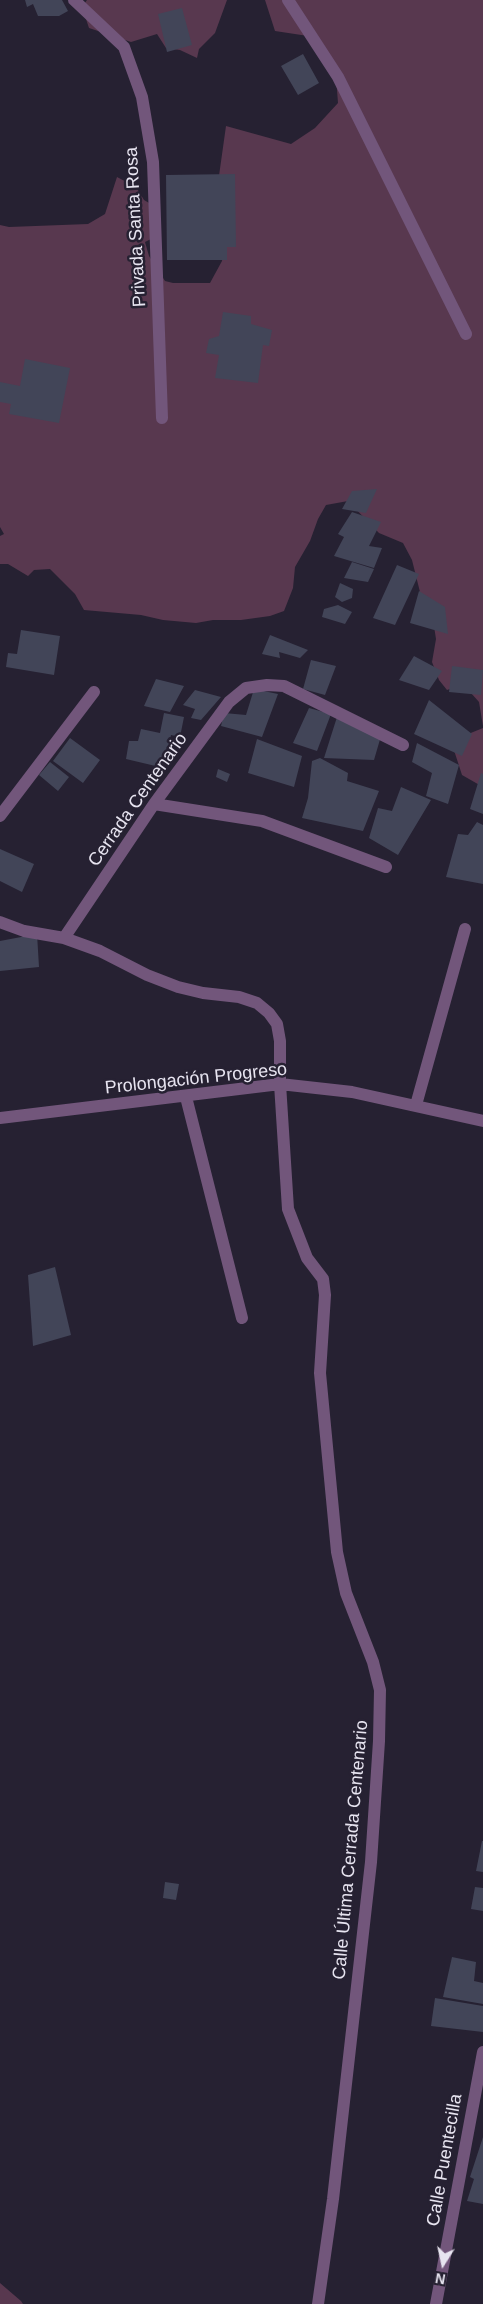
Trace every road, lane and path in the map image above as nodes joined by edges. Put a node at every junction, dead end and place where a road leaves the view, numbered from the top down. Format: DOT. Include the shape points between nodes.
graph roads {
  1 [pos="74,0"];
  2 [pos="288,0"];
  3 [pos="466,334"];
  4 [pos="162,418"];
  5 [pos="94,692"];
  6 [pos="403,745"];
  7 [pos="154,804"];
  8 [pos="0,816"];
  9 [pos="386,867"];
  10 [pos="0,922"];
  11 [pos="465,929"];
  12 [pos="64,938"];
  13 [pos="280,1084"];
  14 [pos="186,1097"];
  15 [pos="416,1105"];
  16 [pos="0,1118"];
  17 [pos="483,1121"];
  18 [pos="242,1318"];
  19 [pos="483,2052"];
  20 [pos="318,2304"];
  21 [pos="436,2304"];
  1 -- 4 [label="street, Privada Santa Rosa" via="124,47 142,97 153,162"];
  2 -- 3 [label="street" via="338,77"];
  5 -- 8 [label="street"];
  6 -- 7 [label="street, Cerrada Centenario" via="284,686 246,688 229,702"];
  7 -- 9 [label="street" via="262,820"];
  7 -- 12 [label="street, Cerrada Centenario"];
  10 -- 12 [label="street, Calle Última Cerrada Centenario" via="24,931"];
  11 -- 15 [label="street"];
  12 -- 13 [label="street, Calle Última Cerrada Centenario" via="178,987 256,1003 277,1024"];
  13 -- 14 [label="street, Prolongación Progreso"];
  13 -- 15 [label="street, Prolongación Progreso" via="352,1092"];
  13 -- 20 [label="street, Calle Última Cerrada Centenario" via="288,1209 307,1258 323,1279 325,1295 320,1373 337,1552 346,1593 374,1662 380,1690 371,1862"];
  14 -- 16 [label="street, Prolongación Progreso"];
  14 -- 18 [label="street"];
  15 -- 17 [label="street, Prolongación Progreso"];
  19 -- 21 [label="street, Calle Puentecilla"];
}
